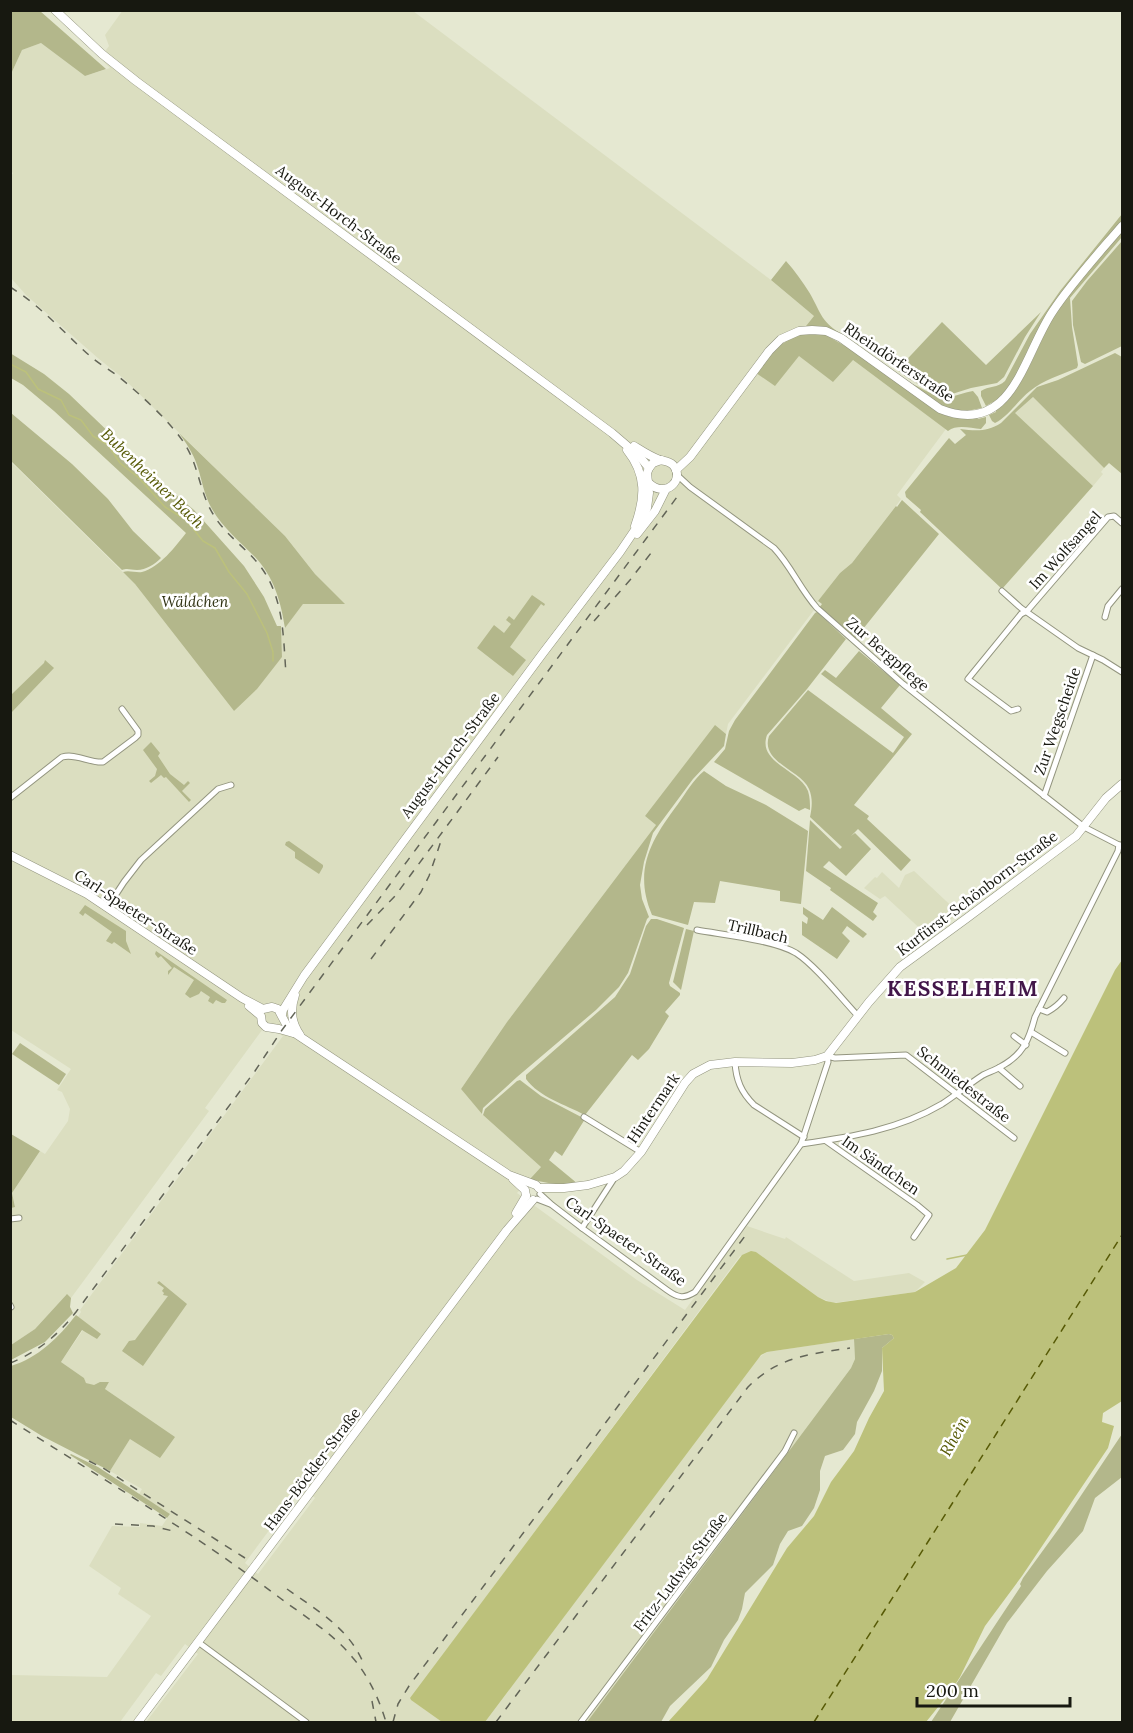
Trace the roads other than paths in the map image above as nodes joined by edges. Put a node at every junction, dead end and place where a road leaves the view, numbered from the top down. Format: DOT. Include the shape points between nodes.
graph roads {
  1 [pos="55,10"];
  2 [pos="1122,226"];
  3 [pos="612,433"];
  4 [pos="693,452"];
  5 [pos="664,461"];
  6 [pos="649,468"];
  7 [pos="676,472"];
  8 [pos="649,483"];
  9 [pos="668,488"];
  10 [pos="690,488"];
  11 [pos="1122,523"];
  12 [pos="631,535"];
  13 [pos="620,552"];
  14 [pos="1122,589"];
  15 [pos="1002,591"];
  16 [pos="1027,611"];
  17 [pos="1105,617"];
  18 [pos="1093,655"];
  19 [pos="1122,672"];
  20 [pos="122,709"];
  21 [pos="1018,709"];
  22 [pos="1122,783"];
  23 [pos="231,785"];
  24 [pos="1044,796"];
  25 [pos="10,798"];
  26 [pos="1084,827"];
  27 [pos="1120,847"];
  28 [pos="10,855"];
  29 [pos="1122,857"];
  30 [pos="107,908"];
  31 [pos="697,930"];
  32 [pos="303,976"];
  33 [pos="295,991"];
  34 [pos="1064,998"];
  35 [pos="1039,1009"];
  36 [pos="267,1011"];
  37 [pos="858,1016"];
  38 [pos="282,1017"];
  39 [pos="275,1028"];
  40 [pos="1031,1032"];
  41 [pos="299,1036"];
  42 [pos="1014,1036"];
  43 [pos="1026,1045"];
  44 [pos="1065,1053"];
  45 [pos="826,1056"];
  46 [pos="735,1062"];
  47 [pos="999,1068"];
  48 [pos="1020,1086"];
  49 [pos="956,1094"];
  50 [pos="584,1116"];
  51 [pos="804,1137"];
  52 [pos="1014,1138"];
  53 [pos="826,1141"];
  54 [pos="801,1144"];
  55 [pos="640,1152"];
  56 [pos="615,1177"];
  57 [pos="533,1193"];
  58 [pos="19,1218"];
  59 [pos="10,1219"];
  60 [pos="582,1228"];
  61 [pos="914,1238"];
  62 [pos="686,1298"];
  63 [pos="794,1433"];
  64 [pos="198,1642"];
  65 [pos="138,1722"];
  66 [pos="306,1722"];
  67 [pos="581,1722"];
  1 -- 3 [label="main road, August-Horch-Straße" via="136,81"];
  2 -- 4 [label="main road, Rheindörferstraße" via="1058,304 1016,384 995,407 958,415 940,409 841,338 826,331 804,330 787,336 769,351"];
  3 -- 5 [label="main road, August-Horch-Straße"];
  3 -- 6 [label="main road, August-Horch-Straße"];
  3 -- 12 [label="main road" via="635,461 641,478 643,498"];
  4 -- 5 [label="main road" via="681,459"];
  4 -- 7 [label="main road, Rheindörferstraße"];
  5 -- 6 [label="main road"];
  5 -- 7 [label="main road, August-Horch-Straße"];
  6 -- 8 [label="main road, August-Horch-Straße"];
  7 -- 9 [label="main road, August-Horch-Straße" via="675,482"];
  7 -- 10 [label="street, Zur Bergpflege"];
  8 -- 9 [label="main road" via="658,490"];
  8 -- 12 [label="main road, August-Horch-Straße" via="647,508"];
  9 -- 10 [label="street"];
  9 -- 13 [label="main road, August-Horch-Straße" via="645,526"];
  10 -- 24 [label="street, Zur Bergpflege" via="774,548 807,598 841,630"];
  11 -- 16 [label="street, Im Wolfsangel" via="1114,516 1108,517"];
  12 -- 13 [label="main road, August-Horch-Straße"];
  13 -- 32 [label="main road, August-Horch-Straße"];
  14 -- 17 [label="street" via="1108,606"];
  15 -- 16 [label="street"];
  16 -- 18 [label="street"];
  16 -- 21 [label="street" via="968,679 1011,711"];
  18 -- 19 [label="street"];
  18 -- 24 [label="street, Zur Wegscheide"];
  20 -- 25 [label="street" via="138,731 135,738 103,762 71,755 62,757"];
  22 -- 26 [label="main road, Kurfürst-Schönborn-Straße"];
  23 -- 30 [label="street" via="218,789 141,860"];
  24 -- 26 [label="street, Zur Bergpflege"];
  26 -- 27 [label="street, Zur Bergpflege"];
  26 -- 37 [label="main road, Kurfürst-Schönborn-Straße" via="910,958"];
  27 -- 29 [label="street"];
  27 -- 35 [label="street"];
  28 -- 30 [label="main road, Carl-Spaeter-Straße"];
  30 -- 36 [label="main road, Carl-Spaeter-Straße" via="242,998 245,1004"];
  31 -- 37 [label="street, Trillbach" via="757,940 794,952"];
  32 -- 33 [label="main road, August-Horch-Straße"];
  32 -- 36 [label="main road, August-Horch-Straße" via="278,1006"];
  33 -- 38 [label="main road, August-Horch-Straße"];
  33 -- 41 [label="main road, August-Horch-Straße" via="292,1011"];
  34 -- 35 [label="street" via="1047,1012"];
  35 -- 40 [label="street"];
  36 -- 38 [label="main road, Carl-Spaeter-Straße" via="278,1009"];
  36 -- 39 [label="main road, Carl-Spaeter-Straße" via="264,1025"];
  37 -- 45 [label="main road, Kurfürst-Schönborn-Straße"];
  38 -- 39 [label="main road"];
  38 -- 41 [label="main road, Carl-Spaeter-Straße"];
  39 -- 41 [label="main road, Carl-Spaeter-Straße"];
  40 -- 43 [label="street"];
  40 -- 44 [label="street"];
  41 -- 57 [label="main road, Carl-Spaeter-Straße"];
  42 -- 43 [label="street"];
  43 -- 47 [label="street"];
  45 -- 46 [label="main road, Hintermark" via="792,1063"];
  45 -- 49 [label="street, Schmiedestraße" via="906,1055"];
  45 -- 51 [label="street, Kurfürst-Schönborn-Straße" via="828,1062"];
  46 -- 51 [label="street" via="738,1082 747,1098"];
  46 -- 55 [label="main road, Hintermark" via="710,1065 693,1074"];
  47 -- 48 [label="street"];
  47 -- 49 [label="street"];
  49 -- 52 [label="street, Schmiedestraße"];
  49 -- 53 [label="street" via="895,1126"];
  50 -- 55 [label="street"];
  51 -- 54 [label="street, Kurfürst-Schönborn-Straße"];
  53 -- 54 [label="street"];
  53 -- 61 [label="street, Im Sändchen" via="928,1215"];
  54 -- 62 [label="street, Kurfürst-Schönborn-Straße" via="695,1292"];
  55 -- 56 [label="main road, Hintermark"];
  56 -- 57 [label="main road, Hintermark"];
  56 -- 60 [label="street, Hintermark"];
  57 -- 60 [label="street, Carl-Spaeter-Straße"];
  57 -- 64 [label="main road, Hans-Böckler-Straße"];
  58 -- 59 [label="street"];
  60 -- 62 [label="street, Carl-Spaeter-Straße" via="676,1297"];
  63 -- 67 [label="street, Fritz-Ludwig-Straße"];
  64 -- 65 [label="main road, Hans-Böckler-Straße"];
  64 -- 66 [label="street"];
}
